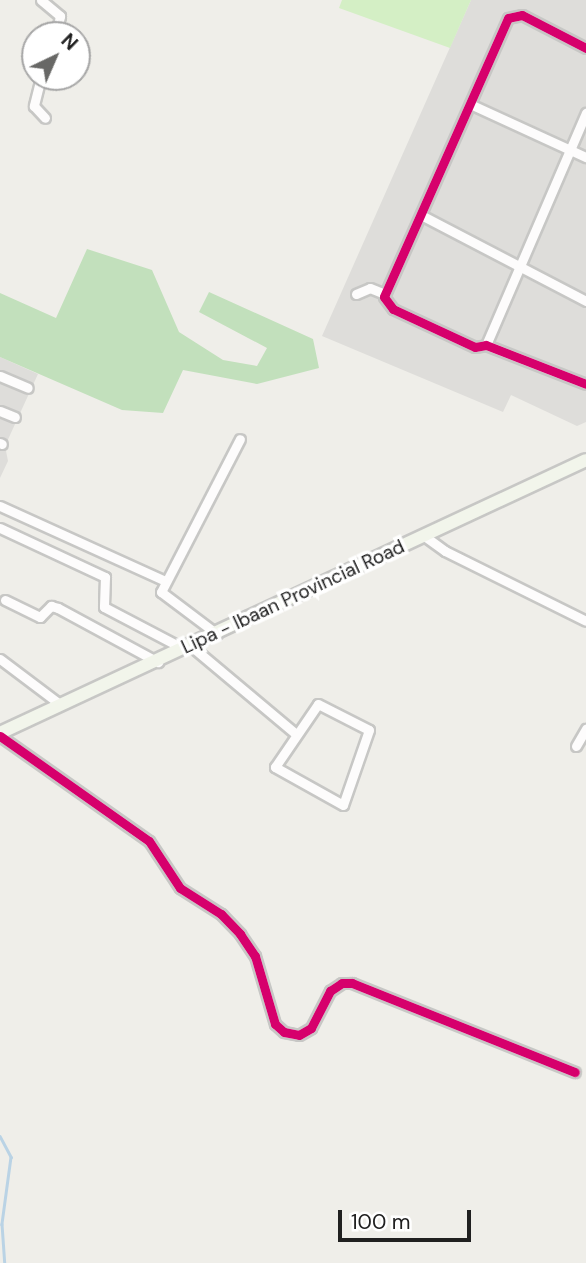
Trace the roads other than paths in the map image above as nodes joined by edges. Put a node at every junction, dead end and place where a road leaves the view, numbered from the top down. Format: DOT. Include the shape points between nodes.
graph roads {
  1 [pos="41,0"];
  2 [pos="59,21"];
  3 [pos="586,48"];
  4 [pos="38,91"];
  5 [pos="470,104"];
  6 [pos="586,113"];
  7 [pos="45,118"];
  8 [pos="570,150"];
  9 [pos="586,157"];
  10 [pos="421,215"];
  11 [pos="521,266"];
  12 [pos="356,293"];
  13 [pos="384,294"];
  14 [pos="586,301"];
  15 [pos="486,345"];
  16 [pos="0,376"];
  17 [pos="586,384"];
  18 [pos="28,388"];
  19 [pos="0,411"];
  20 [pos="15,417"];
  21 [pos="240,439"];
  22 [pos="586,460"];
  23 [pos="0,506"];
  24 [pos="0,528"];
  25 [pos="423,535"];
  26 [pos="166,581"];
  27 [pos="5,600"];
  28 [pos="586,621"];
  29 [pos="217,634"];
  30 [pos="188,648"];
  31 [pos="0,659"];
  32 [pos="158,662"];
  33 [pos="61,705"];
  34 [pos="586,729"];
  35 [pos="296,734"];
  36 [pos="0,735"];
  37 [pos="576,746"];
  38 [pos="575,1072"];
  1 -- 2 [label="street" via="60,16"];
  3 -- 5 [label="street" via="526,16 512,15"];
  4 -- 7 [label="street" via="34,111"];
  5 -- 8 [label="street"];
  5 -- 10 [label="street"];
  6 -- 8 [label="street"];
  8 -- 9 [label="street"];
  8 -- 11 [label="street"];
  10 -- 11 [label="street"];
  10 -- 13 [label="street"];
  11 -- 14 [label="street"];
  11 -- 15 [label="street"];
  12 -- 13 [label="street" via="370,288"];
  13 -- 15 [label="street" via="393,309 475,347"];
  15 -- 17 [label="street"];
  16 -- 18 [label="street"];
  19 -- 20 [label="street"];
  21 -- 26 [label="street"];
  22 -- 25 [label="main road, Lipa - Ibaan Provincial Road"];
  23 -- 26 [label="street"];
  24 -- 30 [label="street" via="105,577 104,607"];
  25 -- 28 [label="street" via="455,556"];
  25 -- 29 [label="main road, Lipa - Ibaan Provincial Road"];
  26 -- 29 [label="street" via="162,596"];
  27 -- 32 [label="street" via="40,617 51,606 58,608"];
  29 -- 30 [label="main road, Lipa - Ibaan Provincial Road"];
  30 -- 32 [label="main road, Lipa - Ibaan Provincial Road"];
  30 -- 35 [label="street"];
  31 -- 33 [label="street"];
  32 -- 33 [label="main road, Lipa - Ibaan Provincial Road"];
  33 -- 36 [label="main road, Lipa - Ibaan Provincial Road"];
  34 -- 37 [label="street"];
  35 -- 35 [label="street" via="321,703 367,727 369,735 346,803 340,805 276,770"];
  36 -- 38 [label="street" via="149,841 180,888 221,915 240,934 255,956 275,1024 285,1032 299,1035 311,1028 330,991 352,983"];
}
